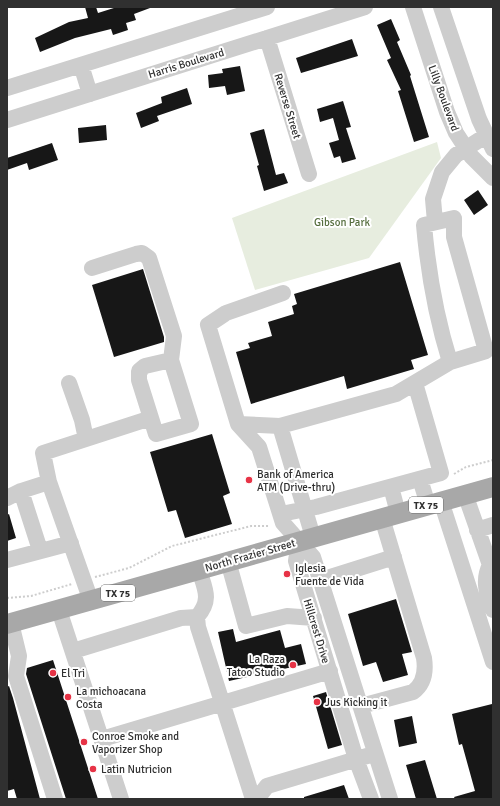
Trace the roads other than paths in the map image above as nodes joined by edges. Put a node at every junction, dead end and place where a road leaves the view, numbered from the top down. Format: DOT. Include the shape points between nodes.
graph roads {
  1 [pos="267,7"];
  2 [pos="365,7"];
  3 [pos="413,7"];
  4 [pos="441,7"];
  5 [pos="267,38"];
  6 [pos="81,65"];
  7 [pos="7,88"];
  8 [pos="90,94"];
  9 [pos="7,120"];
  10 [pos="490,142"];
  11 [pos="466,148"];
  12 [pos="309,174"];
  13 [pos="493,178"];
  14 [pos="435,222"];
  15 [pos="92,268"];
  16 [pos="283,293"];
  17 [pos="171,360"];
  18 [pos="450,362"];
  19 [pos="69,383"];
  20 [pos="415,383"];
  21 [pos="151,418"];
  22 [pos="238,424"];
  23 [pos="280,426"];
  24 [pos="86,439"];
  25 [pos="420,479"];
  26 [pos="49,482"];
  27 [pos="493,486"];
  28 [pos="391,487"];
  29 [pos="12,493"];
  30 [pos="465,494"];
  31 [pos="434,503"];
  32 [pos="305,509"];
  33 [pos="281,514"];
  34 [pos="390,516"];
  35 [pos="493,526"];
  36 [pos="478,530"];
  37 [pos="306,539"];
  38 [pos="71,542"];
  39 [pos="40,550"];
  40 [pos="394,557"];
  41 [pos="7,560"];
  42 [pos="228,561"];
  43 [pos="491,564"];
  44 [pos="199,570"];
  45 [pos="321,580"];
  46 [pos="91,601"];
  47 [pos="59,610"];
  48 [pos="493,610"];
  49 [pos="196,617"];
  50 [pos="314,618"];
  51 [pos="9,623"];
  52 [pos="72,651"];
  53 [pos="493,662"];
  54 [pos="330,671"];
  55 [pos="12,677"];
  56 [pos="222,703"];
  57 [pos="361,706"];
  58 [pos="102,739"];
  59 [pos="376,753"];
  60 [pos="356,759"];
  61 [pos="55,799"];
  62 [pos="121,799"];
  63 [pos="253,799"];
  64 [pos="257,799"];
  65 [pos="371,799"];
  66 [pos="390,799"];
  1 -- 6 [label="street"];
  2 -- 5 [label="street, Harris Boulevard"];
  3 -- 11 [label="street, Lilly Boulevard" via="447,112"];
  4 -- 10 [label="street" via="463,76"];
  5 -- 8 [label="street, Harris Boulevard"];
  5 -- 12 [label="street, Reverse Street"];
  6 -- 7 [label="street"];
  6 -- 8 [label="street"];
  8 -- 9 [label="street, Harris Boulevard"];
  10 -- 11 [label="street"];
  11 -- 13 [label="street, Lilly Boulevard"];
  11 -- 14 [label="street" via="456,155 442,172 433,199"];
  14 -- 18 [label="street" via="424,225 428,265 441,333"];
  14 -- 18 [label="street" via="454,218 454,237 486,351"];
  15 -- 17 [label="street" via="136,254 149,258 174,336"];
  16 -- 22 [label="street" via="226,313 208,325"];
  17 -- 21 [label="street" via="145,366 140,371 139,380"];
  17 -- 21 [label="street" via="191,424 156,434"];
  18 -- 20 [label="street"];
  19 -- 24 [label="street"];
  20 -- 23 [label="street" via="389,396"];
  20 -- 25 [label="street" via="442,473"];
  21 -- 24 [label="street"];
  22 -- 23 [label="street"];
  22 -- 33 [label="street" via="259,447"];
  23 -- 32 [label="street"];
  24 -- 26 [label="street" via="43,453"];
  25 -- 28 [label="street"];
  25 -- 31 [label="street"];
  26 -- 29 [label="street"];
  26 -- 38 [label="street"];
  27 -- 30 [label="main road, North Frazier Street / TX 75"];
  28 -- 32 [label="street"];
  28 -- 34 [label="street"];
  29 -- 39 [label="street"];
  30 -- 31 [label="main road, North Frazier Street / TX 75"];
  30 -- 36 [label="street"];
  31 -- 34 [label="main road, North Frazier Street / TX 75"];
  31 -- 53 [label="street"];
  32 -- 33 [label="street"];
  32 -- 37 [label="street"];
  33 -- 37 [label="street" via="284,523"];
  34 -- 37 [label="main road, North Frazier Street / TX 75"];
  34 -- 40 [label="street"];
  35 -- 36 [label="street"];
  36 -- 43 [label="street"];
  37 -- 42 [label="main road, North Frazier Street / TX 75"];
  37 -- 45 [label="street, Hillcrest Drive"];
  37 -- 50 [label="street, Hillcrest Drive" via="296,561"];
  38 -- 39 [label="street"];
  38 -- 46 [label="street"];
  39 -- 41 [label="street"];
  40 -- 45 [label="street"];
  40 -- 57 [label="street" via="425,669 419,688 413,692"];
  42 -- 44 [label="main road, North Frazier Street / TX 75"];
  42 -- 50 [label="street" via="246,626 287,616"];
  43 -- 48 [label="street" via="486,573 486,592"];
  44 -- 46 [label="main road, North Frazier Street / TX 75"];
  44 -- 49 [label="street" via="206,602 204,609"];
  45 -- 57 [label="street, Hillcrest Drive"];
  46 -- 47 [label="main road, North Frazier Street / TX 75"];
  47 -- 51 [label="main road, North Frazier Street / TX 75"];
  47 -- 52 [label="street"];
  49 -- 52 [label="street" via="181,618"];
  49 -- 56 [label="street"];
  50 -- 54 [label="street, Hillcrest Drive"];
  51 -- 55 [label="street" via="19,656"];
  52 -- 58 [label="street"];
  54 -- 56 [label="street"];
  54 -- 60 [label="street, Hillcrest Drive"];
  55 -- 61 [label="street"];
  56 -- 58 [label="street"];
  56 -- 63 [label="street"];
  57 -- 59 [label="street, Hillcrest Drive"];
  58 -- 62 [label="street"];
  59 -- 60 [label="street"];
  59 -- 66 [label="street, Hillcrest Drive"];
  60 -- 64 [label="street" via="267,786"];
  60 -- 65 [label="street, Hillcrest Drive"];
}
